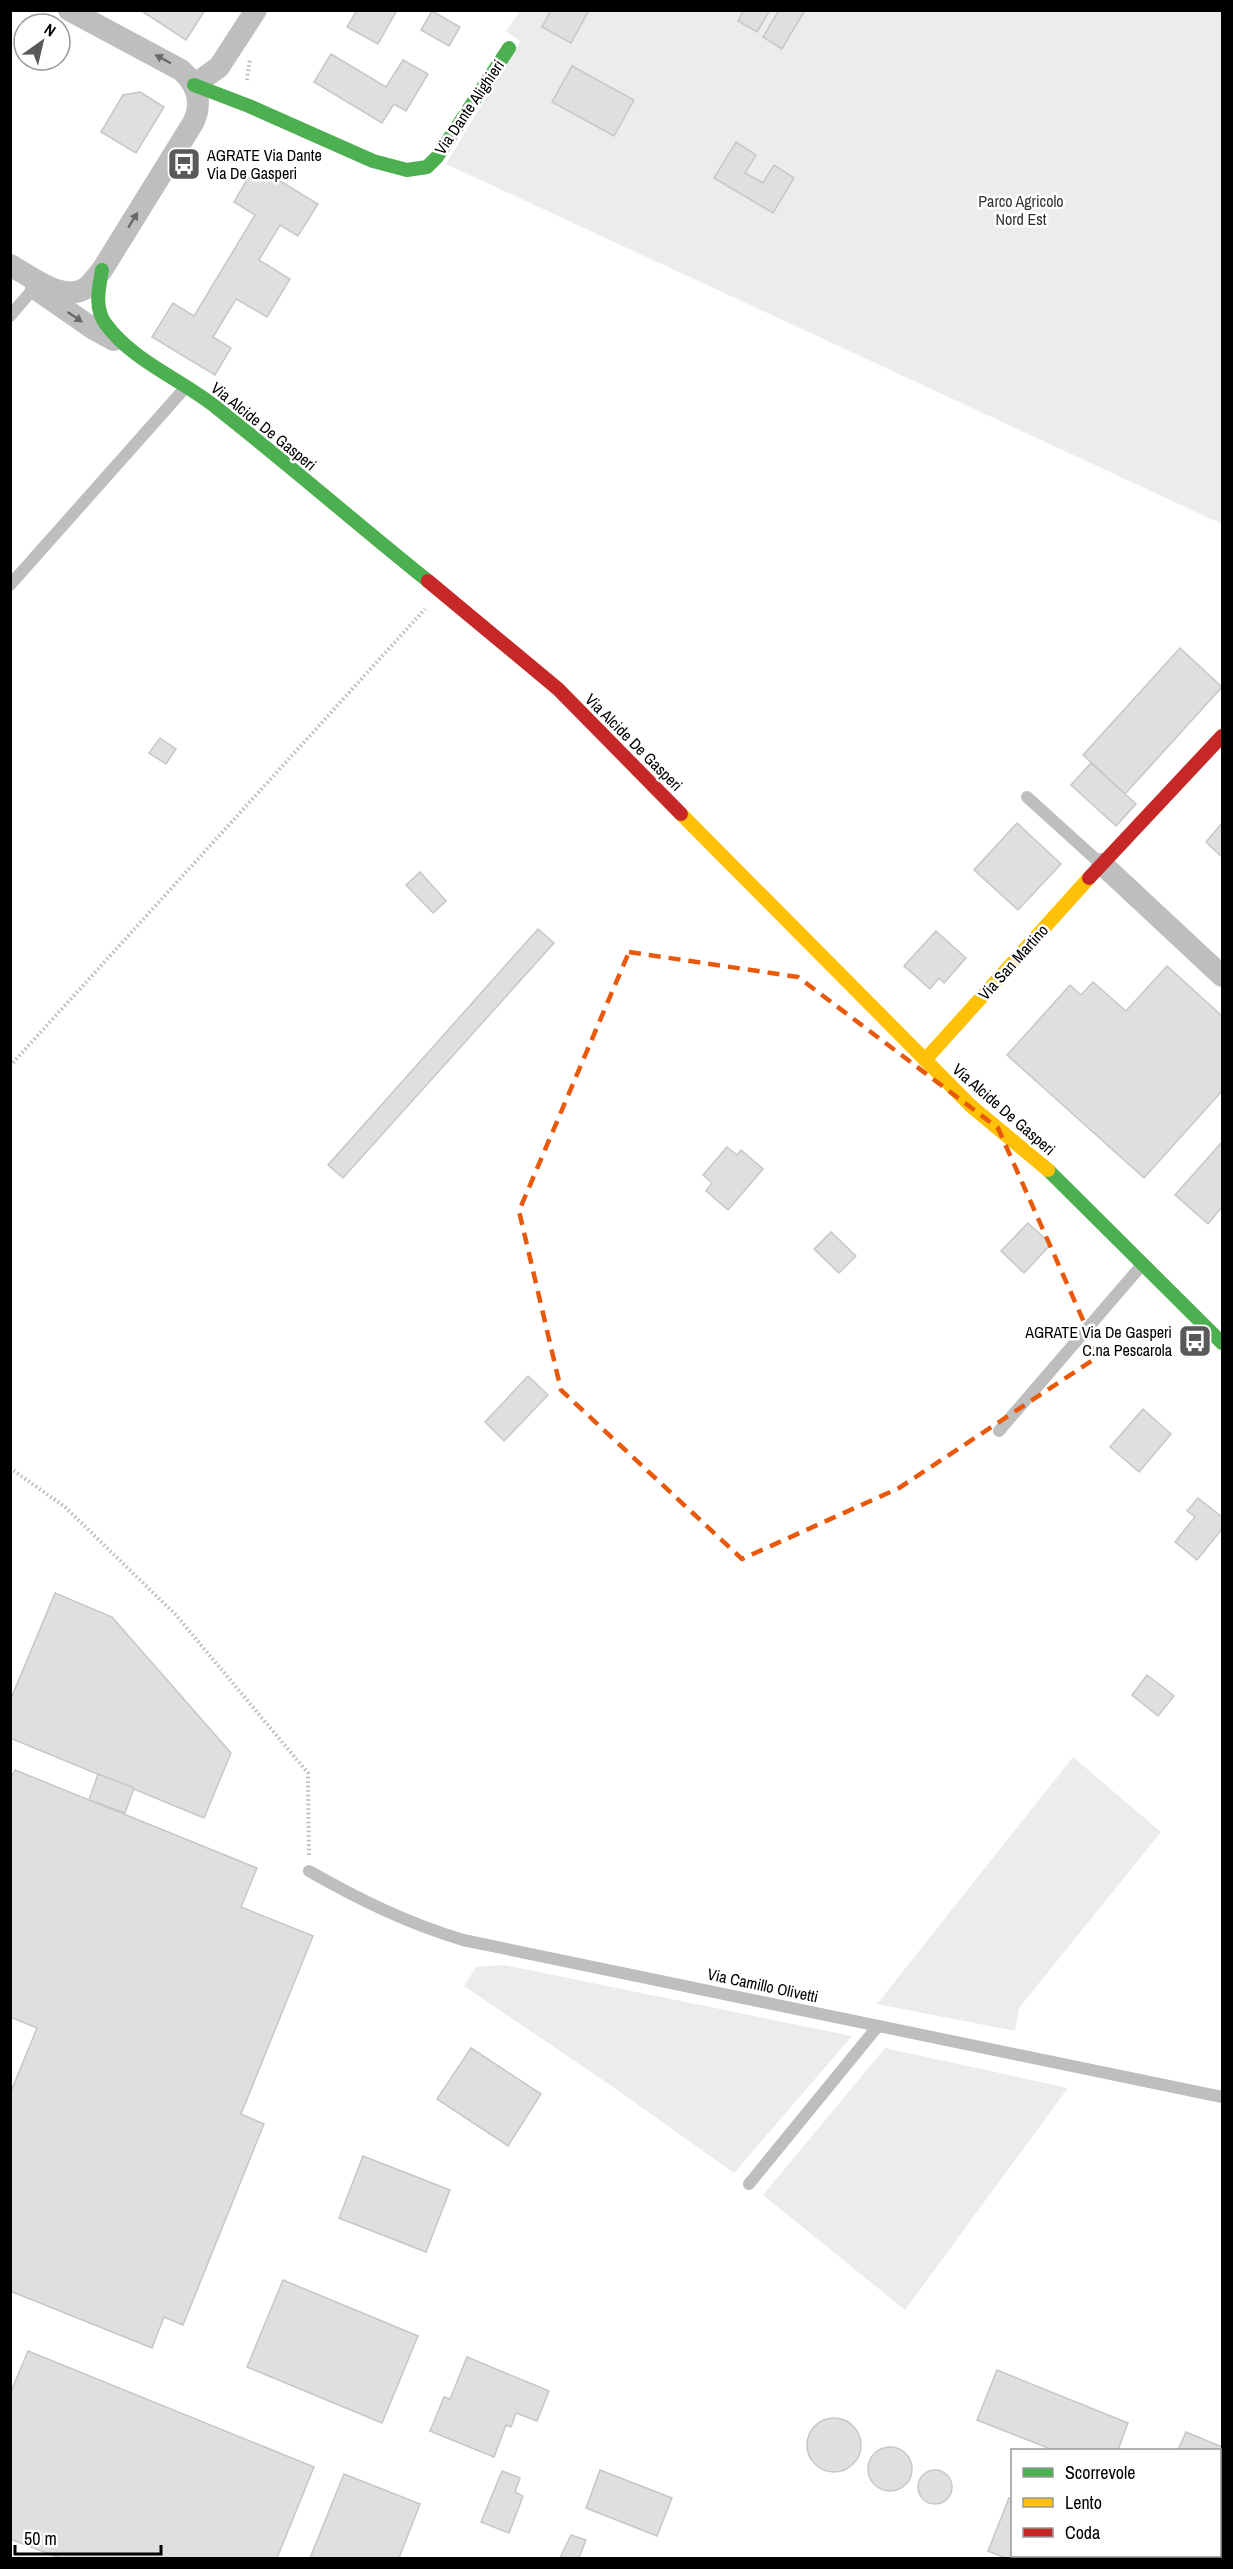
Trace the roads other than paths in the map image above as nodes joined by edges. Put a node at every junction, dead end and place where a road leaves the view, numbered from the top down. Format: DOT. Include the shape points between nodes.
graph roads {
  1 [pos="69,10"];
  2 [pos="256,10"];
  3 [pos="509,48"];
  4 [pos="194,85"];
  5 [pos="10,265"];
  6 [pos="10,270"];
  7 [pos="102,270"];
  8 [pos="34,288"];
  9 [pos="10,316"];
  10 [pos="132,350"];
  11 [pos="187,386"];
  12 [pos="10,585"];
  13 [pos="1222,736"];
  14 [pos="1027,797"];
  15 [pos="1102,864"];
  16 [pos="1222,976"];
  17 [pos="925,1060"];
  18 [pos="1142,1265"];
  19 [pos="1222,1343"];
  20 [pos="999,1431"];
  21 [pos="309,1871"];
  22 [pos="878,2026"];
  23 [pos="1222,2097"];
  24 [pos="749,2184"];
  4 -- 1 [label="street, Via Dante Alighieri, one-way" via="168,62"];
  2 -- 4 [label="street" via="219,67"];
  3 -- 4 [label="street, Via Dante Alighieri" via="437,157 427,166 407,170 373,162"];
  7 -- 4 [label="street, one-way" via="193,123 198,106"];
  5 -- 7 [label="street" via="69,292 86,288"];
  6 -- 8 [label="street"];
  7 -- 10 [label="street, Via Alcide De Gasperi" via="98,296 101,314"];
  8 -- 9 [label="lane"];
  8 -- 10 [label="street, one-way"];
  10 -- 11 [label="street, Via Alcide De Gasperi"];
  11 -- 12 [label="lane"];
  11 -- 17 [label="street, Via Alcide De Gasperi" via="558,689"];
  13 -- 15 [label="street, Via San Martino"];
  14 -- 15 [label="lane"];
  15 -- 16 [label="street"];
  15 -- 17 [label="street, Via San Martino"];
  17 -- 18 [label="street, Via Alcide De Gasperi" via="970,1106 1046,1167"];
  18 -- 19 [label="street, Via Alcide De Gasperi"];
  18 -- 20 [label="lane"];
  21 -- 22 [label="lane, Via Camillo Olivetti" via="378,1909 463,1940"];
  22 -- 23 [label="lane, Via Camillo Olivetti"];
  22 -- 24 [label="lane"];
}
